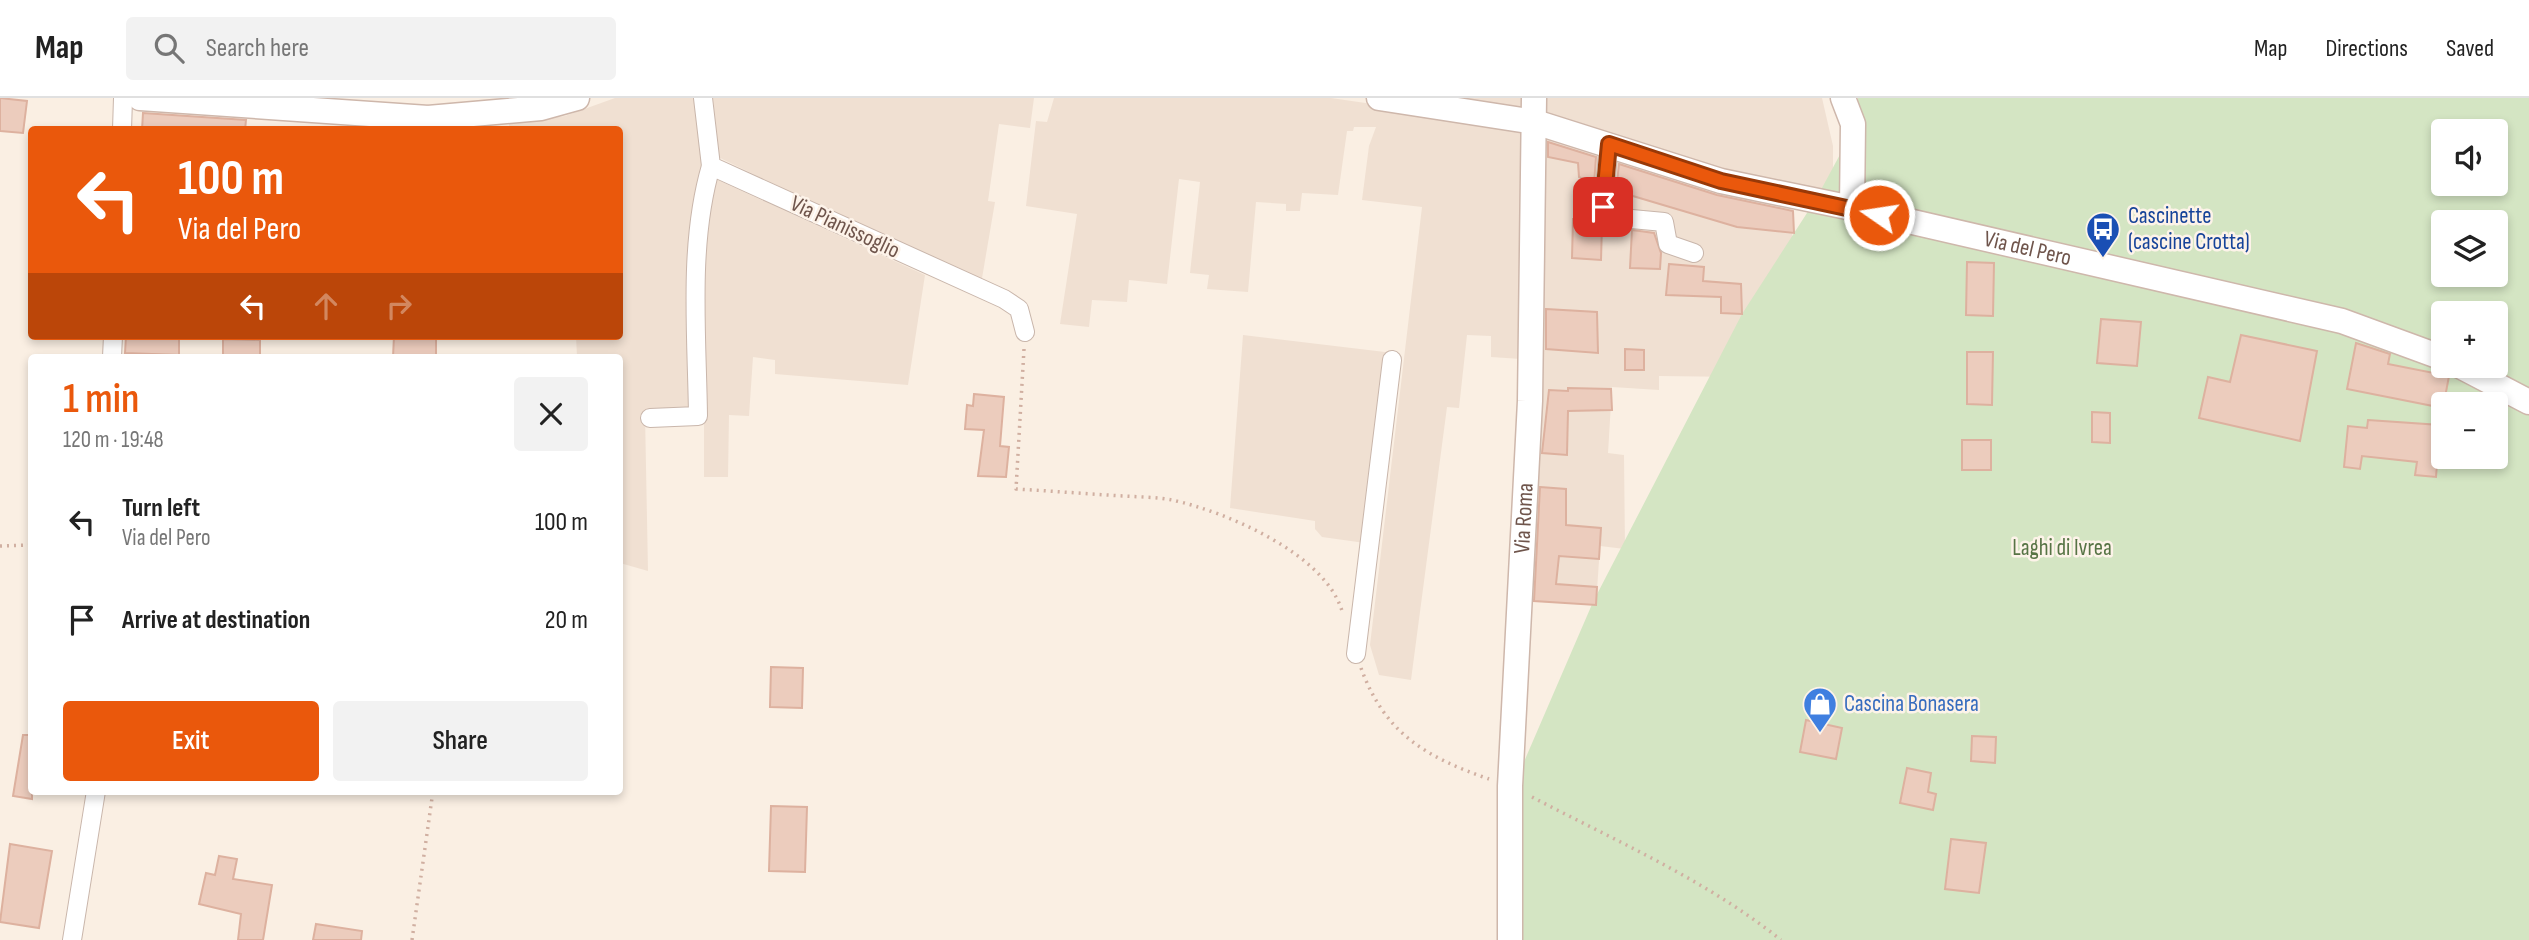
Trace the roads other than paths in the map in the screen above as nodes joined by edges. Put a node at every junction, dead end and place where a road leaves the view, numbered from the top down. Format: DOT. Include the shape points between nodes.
graph roads {
  1 [pos="123,98"];
  2 [pos="140,98"];
  3 [pos="577,98"];
  4 [pos="703,98"];
  5 [pos="1380,98"];
  6 [pos="1843,98"];
  7 [pos="193,100"];
  8 [pos="1534,110"];
  9 [pos="122,126"];
  10 [pos="1609,144"];
  11 [pos="711,166"];
  12 [pos="1852,208"];
  13 [pos="1694,253"];
  14 [pos="1025,331"];
  15 [pos="2431,354"];
  16 [pos="1392,360"];
  17 [pos="2483,378"];
  18 [pos="2529,402"];
  19 [pos="650,418"];
  20 [pos="1356,654"];
  21 [pos="95,795"];
  22 [pos="72,940"];
  23 [pos="1510,940"];
  1 -- 9 [label="street"];
  2 -- 7 [label="street"];
  3 -- 7 [label="street" via="541,108 428,118"];
  4 -- 11 [label="street"];
  5 -- 8 [label="street, Via del Pero"];
  6 -- 12 [label="street" via="1853,124"];
  8 -- 10 [label="street, Via del Pero"];
  8 -- 23 [label="street, Via Roma" via="1530,401 1510,786"];
  10 -- 12 [label="street, Via del Pero" via="1721,181"];
  10 -- 13 [label="street" via="1603,207 1610,217 1664,222 1668,244"];
  11 -- 14 [label="street, Via Pianissoglio" via="1004,299 1019,309"];
  11 -- 19 [label="street" via="700,231 698,416"];
  12 -- 15 [label="street, Via del Pero" via="2342,321"];
  16 -- 20 [label="street"];
  17 -- 18 [label="street"];
  21 -- 22 [label="street"];
}
